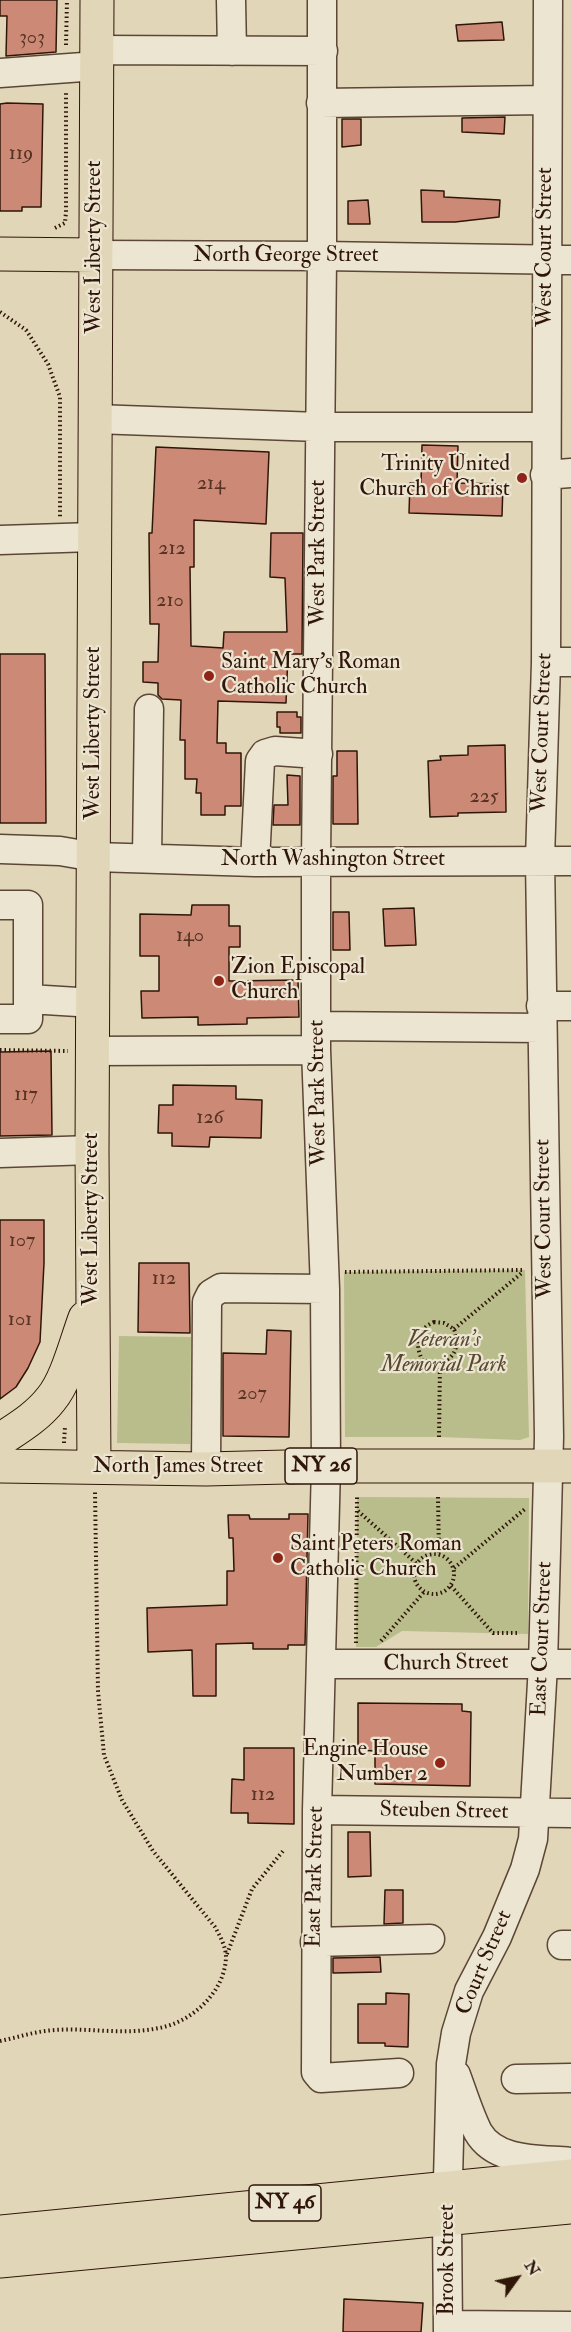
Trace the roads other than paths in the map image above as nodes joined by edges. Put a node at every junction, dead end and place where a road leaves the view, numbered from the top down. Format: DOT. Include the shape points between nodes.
graph roads {
  1 [pos="97,0"];
  2 [pos="231,0"];
  3 [pos="322,0"];
  4 [pos="548,0"];
  5 [pos="232,51"];
  6 [pos="324,51"];
  7 [pos="559,56"];
  8 [pos="86,61"];
  9 [pos="0,73"];
  10 [pos="547,100"];
  11 [pos="321,103"];
  12 [pos="0,254"];
  13 [pos="95,255"];
  14 [pos="322,256"];
  15 [pos="558,260"];
  16 [pos="95,419"];
  17 [pos="545,427"];
  18 [pos="319,428"];
  19 [pos="558,474"];
  20 [pos="93,537"];
  21 [pos="0,540"];
  22 [pos="559,662"];
  23 [pos="149,709"];
  24 [pos="318,754"];
  25 [pos="0,849"];
  26 [pos="95,857"];
  27 [pos="147,858"];
  28 [pos="540,860"];
  29 [pos="316,861"];
  30 [pos="571,861"];
  31 [pos="255,862"];
  32 [pos="0,905"];
  33 [pos="28,999"];
  34 [pos="94,1003"];
  35 [pos="571,1006"];
  36 [pos="541,1017"];
  37 [pos="0,1019"];
  38 [pos="317,1038"];
  39 [pos="93,1052"];
  40 [pos="92,1150"];
  41 [pos="0,1153"];
  42 [pos="335,1280"];
  43 [pos="93,1299"];
  44 [pos="0,1440"];
  45 [pos="0,1466"];
  46 [pos="326,1466"];
  47 [pos="560,1466"];
  48 [pos="94,1467"];
  49 [pos="206,1469"];
  50 [pos="321,1664"];
  51 [pos="557,1664"];
  52 [pos="317,1810"];
  53 [pos="536,1813"];
  54 [pos="571,1813"];
  55 [pos="429,1939"];
  56 [pos="315,1942"];
  57 [pos="451,2064"];
  58 [pos="399,2073"];
  59 [pos="571,2078"];
  60 [pos="516,2079"];
  61 [pos="571,2162"];
  62 [pos="571,2176"];
  63 [pos="447,2203"];
  64 [pos="571,2206"];
  65 [pos="0,2232"];
  66 [pos="0,2261"];
  67 [pos="571,2326"];
  68 [pos="448,2329"];
  1 -- 8 [label="main road, West Liberty Street"];
  2 -- 5 [label="street"];
  3 -- 6 [label="street, West Park Street"];
  4 -- 7 [label="street, West Court Street"];
  5 -- 6 [label="street"];
  5 -- 8 [label="street"];
  6 -- 11 [label="street, West Park Street"];
  7 -- 10 [label="street, West Court Street"];
  8 -- 9 [label="street"];
  8 -- 13 [label="main road, West Liberty Street"];
  10 -- 11 [label="street"];
  10 -- 15 [label="street, West Court Street"];
  11 -- 14 [label="street, West Park Street"];
  12 -- 13 [label="main road, North George Street"];
  13 -- 14 [label="street, North George Street"];
  13 -- 16 [label="main road, West Liberty Street"];
  14 -- 15 [label="street, North George Street"];
  14 -- 18 [label="street, West Park Street"];
  15 -- 17 [label="street, West Court Street"];
  16 -- 18 [label="street"];
  16 -- 20 [label="main road, West Liberty Street"];
  17 -- 18 [label="street"];
  17 -- 19 [label="street, West Court Street"];
  18 -- 24 [label="street, West Park Street"];
  19 -- 22 [label="street, West Court Street"];
  20 -- 21 [label="street"];
  20 -- 26 [label="main road, West Liberty Street"];
  22 -- 28 [label="street, West Court Street"];
  23 -- 27 [label="street"];
  24 -- 29 [label="street, West Park Street"];
  24 -- 31 [label="street" via="265,753 260,761"];
  25 -- 26 [label="street, North Washington Street" via="60,851"];
  26 -- 27 [label="street, North Washington Street"];
  26 -- 34 [label="main road, West Liberty Street"];
  27 -- 31 [label="street, North Washington Street"];
  28 -- 29 [label="street, North Washington Street"];
  28 -- 30 [label="street, North Washington Street"];
  28 -- 36 [label="street, West Court Street"];
  29 -- 31 [label="street, North Washington Street"];
  29 -- 38 [label="street, West Park Street"];
  32 -- 33 [label="street" via="28,905"];
  33 -- 34 [label="street"];
  33 -- 37 [label="street" via="28,1019"];
  34 -- 39 [label="main road, West Liberty Street"];
  35 -- 36 [label="street"];
  36 -- 38 [label="street"];
  36 -- 47 [label="street, West Court Street"];
  38 -- 39 [label="street"];
  38 -- 42 [label="street, West Park Street"];
  39 -- 40 [label="main road, West Liberty Street"];
  40 -- 41 [label="street"];
  40 -- 43 [label="main road, West Liberty Street"];
  42 -- 46 [label="street, West Park Street"];
  42 -- 49 [label="street" via="221,1288 211,1294 207,1302"];
  43 -- 44 [label="main road" via="52,1398 31,1420"];
  43 -- 48 [label="main road, West Liberty Street"];
  45 -- 48 [label="main road, North James Street / NY 26"];
  46 -- 47 [label="main road, North James Street / NY 26"];
  46 -- 49 [label="main road, North James Street / NY 26"];
  46 -- 50 [label="street, East Park Street"];
  47 -- 51 [label="street, East Court Street"];
  48 -- 49 [label="main road, North James Street / NY 26"];
  50 -- 51 [label="street, Church Street"];
  50 -- 52 [label="street, East Park Street"];
  51 -- 53 [label="street, East Court Street"];
  52 -- 53 [label="street, Steuben Street"];
  52 -- 56 [label="street, East Park Street"];
  53 -- 54 [label="street, Steuben Street"];
  53 -- 57 [label="street, Court Street" via="525,1869 469,1991"];
  55 -- 56 [label="street"];
  56 -- 58 [label="street, East Park Street" via="316,2072 321,2078"];
  57 -- 61 [label="street" via="479,2133 493,2148 514,2157"];
  57 -- 63 [label="street, Court Street"];
  59 -- 60 [label="street"];
  62 -- 63 [label="main road, NY 46"];
  63 -- 64 [label="main road, NY 46"];
  63 -- 65 [label="main road, NY 46"];
  63 -- 66 [label="main road, NY 46"];
  63 -- 68 [label="street, Brook Street"];
  67 -- 68 [label="street"];
}
